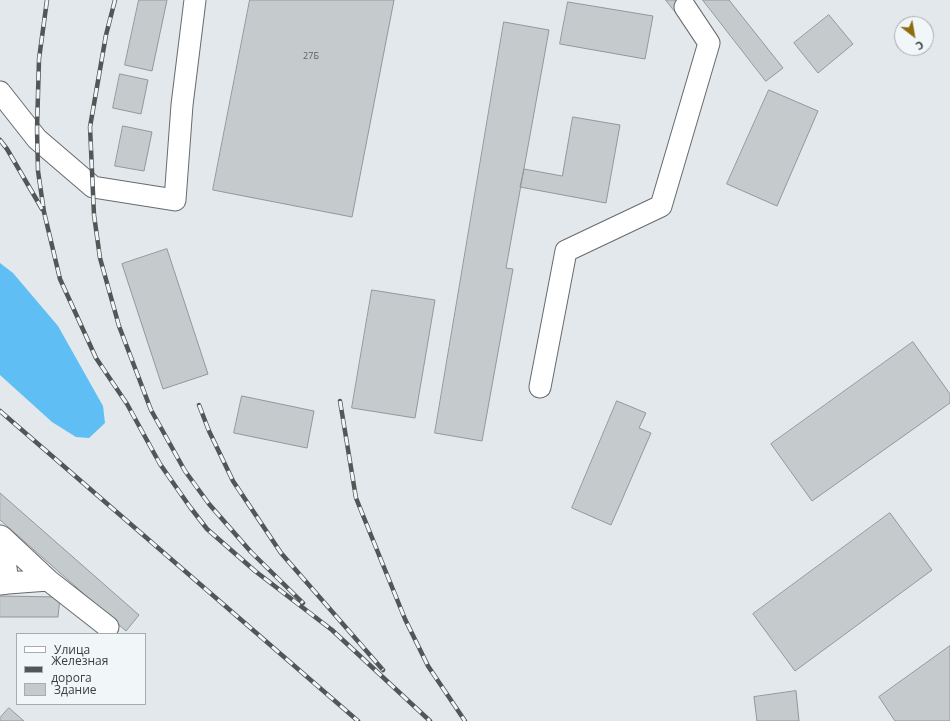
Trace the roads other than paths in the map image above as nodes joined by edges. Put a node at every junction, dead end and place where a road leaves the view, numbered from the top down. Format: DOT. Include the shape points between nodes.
graph roads {
  1 [pos="195,0"];
  2 [pos="685,7"];
  3 [pos="0,92"];
  4 [pos="540,387"];
  5 [pos="1,537"];
  6 [pos="48,580"];
  7 [pos="4,584"];
  8 [pos="108,627"];
  1 -- 3 [label="lane" via="182,105 175,200 93,187 37,139"];
  2 -- 4 [label="lane" via="709,44 660,206 566,251"];
  5 -- 6 [label="lane"];
  5 -- 7 [label="lane"];
  6 -- 7 [label="lane"];
  6 -- 8 [label="lane"];
}
